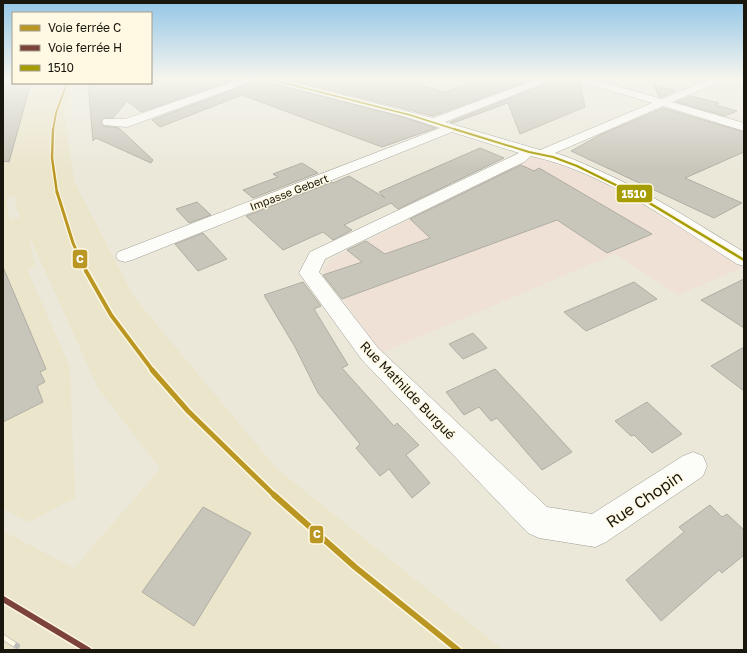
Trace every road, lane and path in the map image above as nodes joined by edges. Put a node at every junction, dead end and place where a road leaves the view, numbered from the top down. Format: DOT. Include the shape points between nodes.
graph roads {
  1 [pos="164,109"];
  2 [pos="387,109"];
  3 [pos="467,109"];
  4 [pos="644,109"];
  5 [pos="687,109"];
  6 [pos="108,122"];
  7 [pos="434,122"];
  8 [pos="744,127"];
  9 [pos="452,128"];
  10 [pos="536,153"];
  11 [pos="125,256"];
  12 [pos="744,260"];
  13 [pos="692,466"];
  14 [pos="595,532"];
  1 -- 6 [label="street" via="126,123"];
  2 -- 7 [label="street"];
  3 -- 7 [label="street"];
  4 -- 10 [label="street"];
  5 -- 8 [label="street"];
  7 -- 9 [label="street"];
  9 -- 10 [label="street"];
  9 -- 11 [label="street, Impasse Gebert"];
  10 -- 12 [label="street" via="577,166 636,194 694,227"];
  10 -- 14 [label="street, Rue Mathilde Burgué" via="317,256 309,273 370,354 540,522"];
  13 -- 14 [label="street, Rue Chopin"];
}
